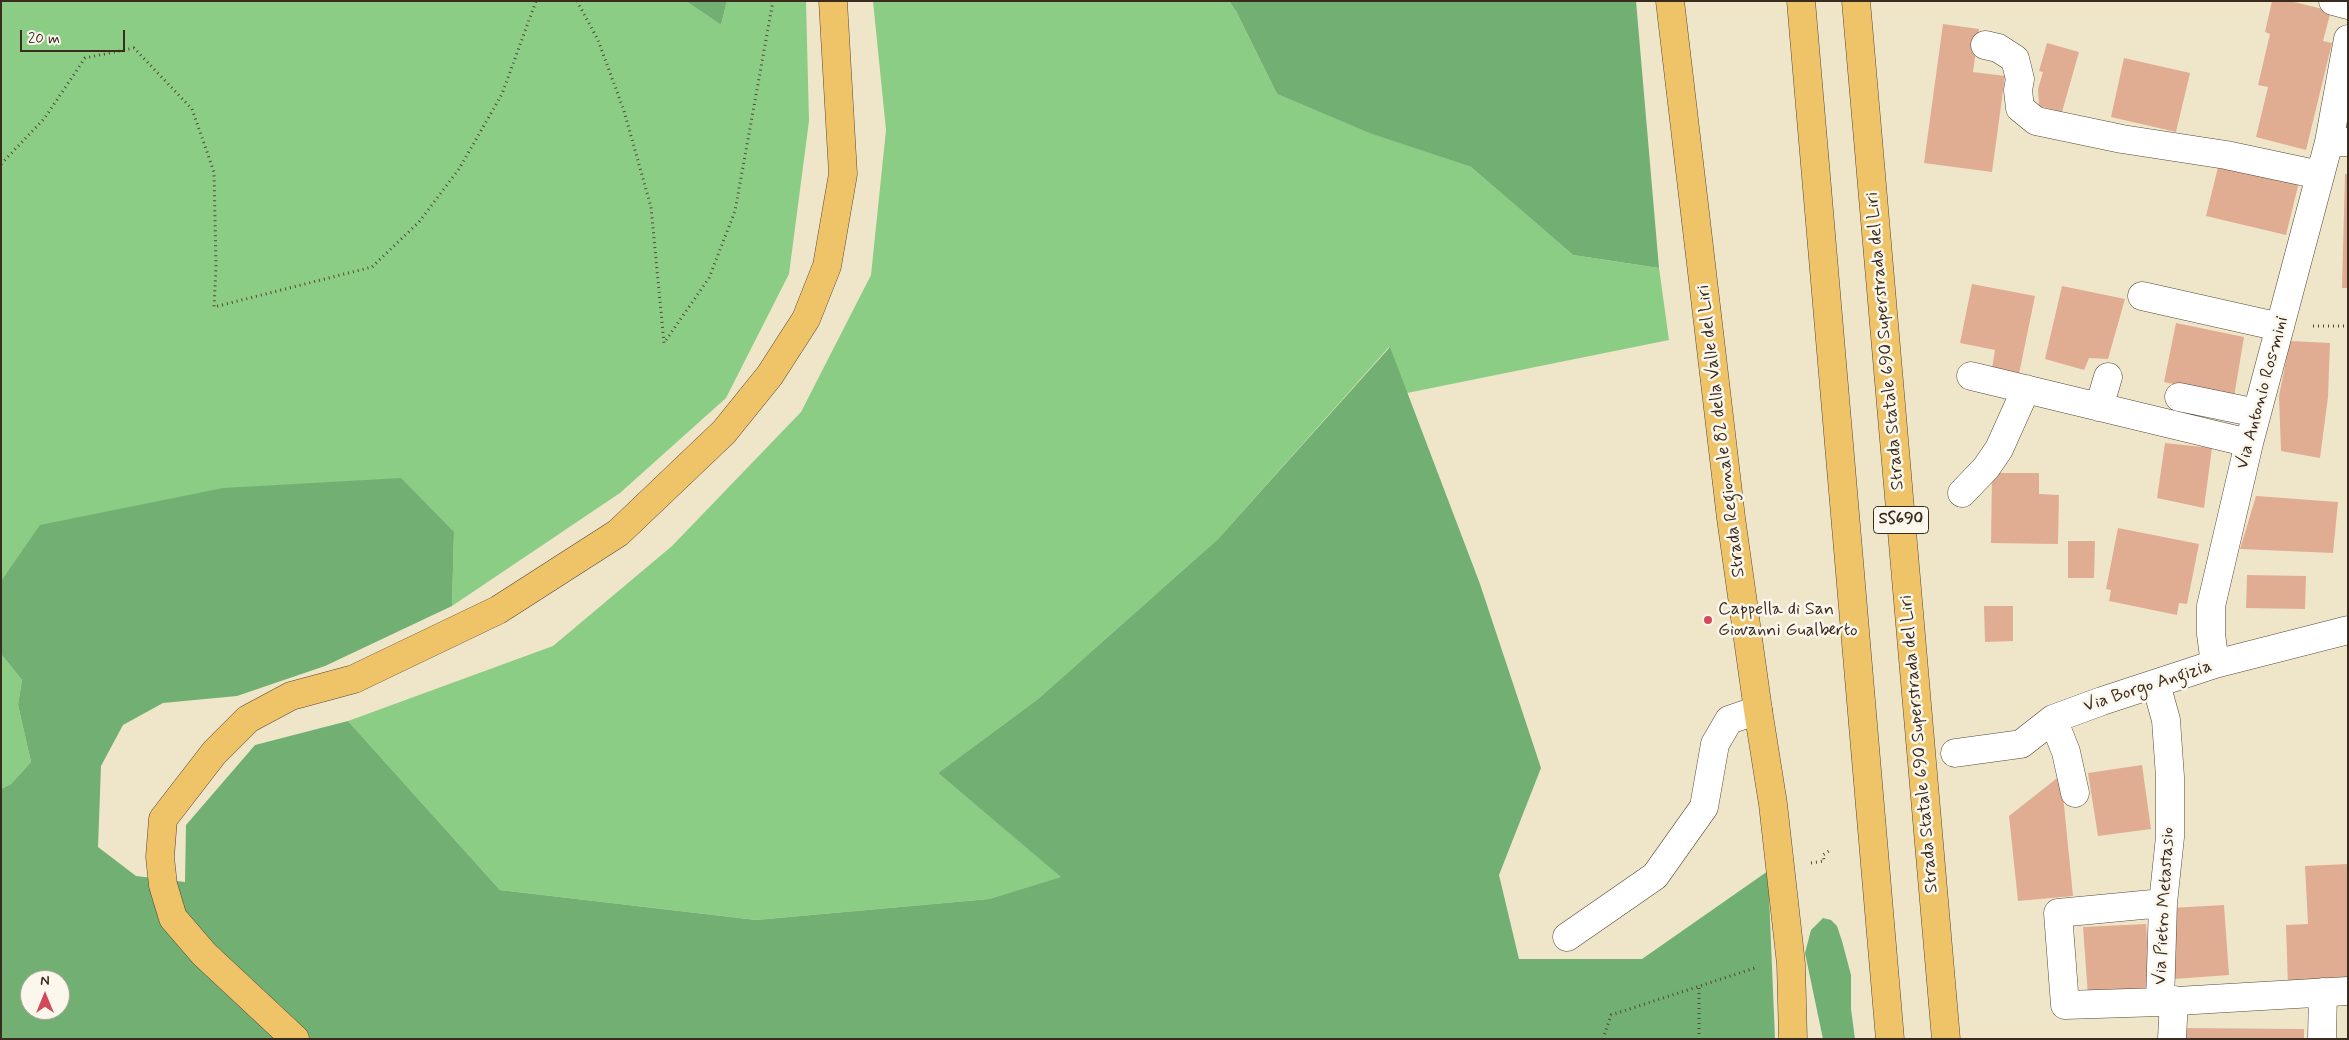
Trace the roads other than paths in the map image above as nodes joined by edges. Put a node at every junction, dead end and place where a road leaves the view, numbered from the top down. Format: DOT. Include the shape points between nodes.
graph roads {
  1 [pos="833,1"];
  2 [pos="1670,1"];
  3 [pos="1801,1"];
  4 [pos="1856,1"];
  5 [pos="2333,1"];
  6 [pos="2348,5"];
  7 [pos="2348,39"];
  8 [pos="1985,45"];
  9 [pos="2339,142"];
  10 [pos="2320,175"];
  11 [pos="2142,296"];
  12 [pos="2280,327"];
  13 [pos="1971,376"];
  14 [pos="2108,377"];
  15 [pos="2026,389"];
  16 [pos="2179,397"];
  17 [pos="2099,406"];
  18 [pos="2257,413"];
  19 [pos="2249,443"];
  20 [pos="1962,493"];
  21 [pos="2348,630"];
  22 [pos="2215,664"];
  23 [pos="2156,684"];
  24 [pos="1758,710"];
  25 [pos="2053,719"];
  26 [pos="1955,753"];
  27 [pos="2075,793"];
  28 [pos="2163,903"];
  29 [pos="1567,937"];
  30 [pos="2335,992"];
  31 [pos="2167,1001"];
  32 [pos="295,1039"];
  33 [pos="1794,1039"];
  34 [pos="1890,1039"];
  35 [pos="1946,1039"];
  36 [pos="2172,1039"];
  37 [pos="2322,1039"];
  1 -- 32 [label="main road" via="843,174 827,266 806,319 770,375 724,432 618,534 498,610 354,679 291,696 248,719 214,753 163,819 160,857 163,885 173,918 204,954"];
  2 -- 24 [label="main road, Strada Regionale 82 della Valle del Liri" via="1731,518"];
  3 -- 34 [label="main road, SS690"];
  4 -- 35 [label="main road, Strada Statale 690 Superstrada del Liri / SS690"];
  5 -- 6 [label="street"];
  7 -- 9 [label="street, Via Antonio Rosmini"];
  8 -- 10 [label="street" via="1998,48 2015,59 2020,79 2020,108 2036,121"];
  9 -- 10 [label="street, Via Antonio Rosmini"];
  10 -- 12 [label="street, Via Antonio Rosmini"];
  11 -- 12 [label="street"];
  12 -- 18 [label="street, Via Antonio Rosmini"];
  13 -- 15 [label="street"];
  14 -- 17 [label="street"];
  15 -- 17 [label="street"];
  15 -- 20 [label="street" via="1999,449"];
  16 -- 18 [label="street"];
  17 -- 19 [label="street"];
  18 -- 19 [label="street, Via Antonio Rosmini"];
  19 -- 22 [label="street, Via Antonio Rosmini" via="2211,606"];
  21 -- 22 [label="street, Via Borgo Angizia"];
  22 -- 23 [label="street, Via Borgo Angizia"];
  23 -- 25 [label="street, Via Borgo Angizia"];
  23 -- 28 [label="street, Via Pietro Metastasio" via="2166,720 2170,777 2170,837"];
  24 -- 29 [label="street" via="1728,720 1715,744 1704,807 1655,876"];
  24 -- 33 [label="main road, Strada Regionale 82 della Valle del Liri" via="1781,872 1791,964"];
  25 -- 26 [label="street, Via Borgo Angizia" via="2021,744"];
  25 -- 27 [label="street" via="2066,752"];
  28 -- 31 [label="street, Via Pietro Metastasio"];
  28 -- 31 [label="street" via="2058,913 2065,1005"];
  30 -- 31 [label="street, Via Pietro Metastasio"];
  30 -- 37 [label="street"];
  31 -- 36 [label="street"];
}
